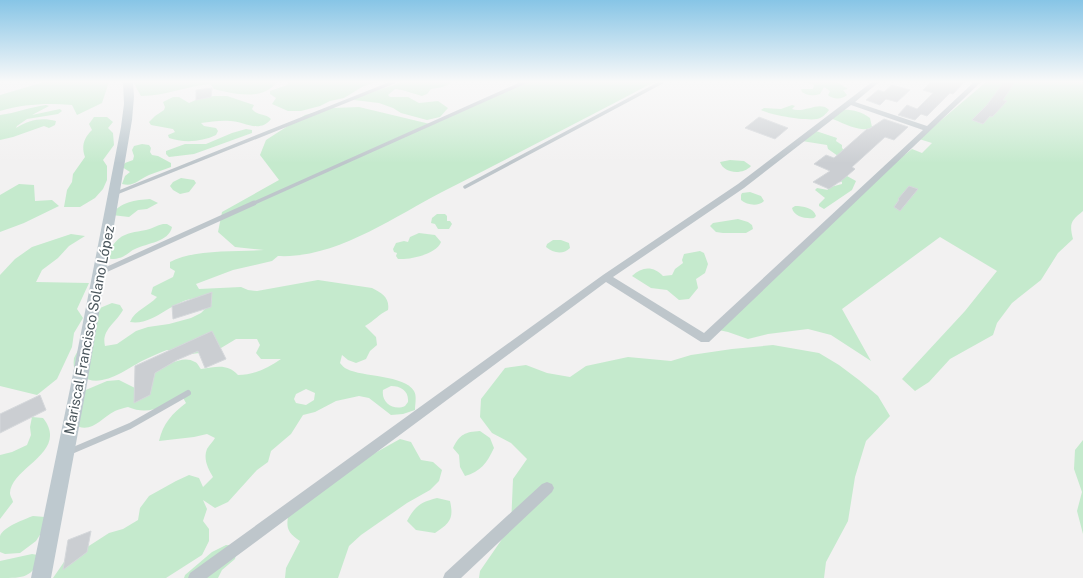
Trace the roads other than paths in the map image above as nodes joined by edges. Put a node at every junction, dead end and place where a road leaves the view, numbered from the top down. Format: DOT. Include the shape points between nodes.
graph roads {
  1 [pos="129,109"];
  2 [pos="327,109"];
  3 [pos="466,109"];
  4 [pos="611,109"];
  5 [pos="840,109"];
  6 [pos="869,109"];
  7 [pos="950,109"];
  8 [pos="928,130"];
  9 [pos="465,187"];
  10 [pos="114,194"];
  11 [pos="100,273"];
  12 [pos="606,277"];
  13 [pos="188,393"];
  14 [pos="66,453"];
  15 [pos="547,488"];
  16 [pos="41,578"];
  17 [pos="195,578"];
  18 [pos="450,578"];
  1 -- 10 [label="street, Mariscal Francisco Solano López"];
  2 -- 10 [label="lane"];
  3 -- 11 [label="lane"];
  4 -- 9 [label="lane"];
  5 -- 12 [label="street" via="741,186"];
  6 -- 8 [label="street"];
  7 -- 8 [label="street"];
  8 -- 12 [label="street" via="705,339"];
  10 -- 11 [label="street, Mariscal Francisco Solano López"];
  11 -- 14 [label="street, Mariscal Francisco Solano López"];
  12 -- 17 [label="street"];
  13 -- 14 [label="lane" via="141,421"];
  14 -- 16 [label="street, Mariscal Francisco Solano López"];
  15 -- 18 [label="street"];
}
